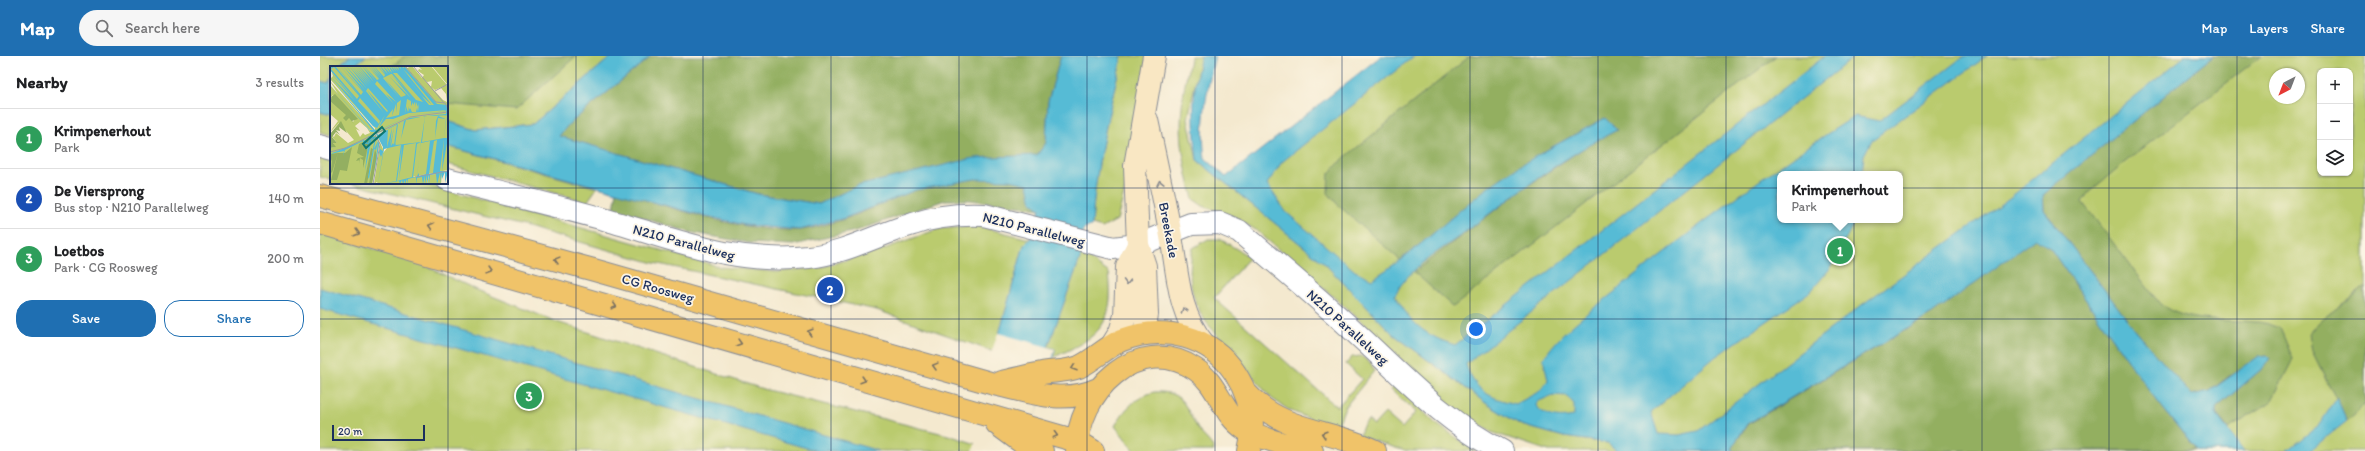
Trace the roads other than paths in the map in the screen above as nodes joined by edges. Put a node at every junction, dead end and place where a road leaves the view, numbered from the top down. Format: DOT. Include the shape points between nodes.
graph roads {
  1 [pos="1154,56"];
  2 [pos="1145,112"];
  3 [pos="320,146"];
  4 [pos="330,149"];
  5 [pos="448,179"];
  6 [pos="320,196"];
  7 [pos="320,223"];
  8 [pos="1170,232"];
  9 [pos="1138,245"];
  10 [pos="1144,334"];
  11 [pos="1204,344"];
  12 [pos="1104,351"];
  13 [pos="1125,367"];
  14 [pos="994,384"];
  15 [pos="1098,389"];
  16 [pos="1245,392"];
  17 [pos="1034,442"];
  18 [pos="1250,442"];
  19 [pos="1082,448"];
  20 [pos="1312,451"];
  21 [pos="1374,451"];
  22 [pos="1502,451"];
  1 -- 2 [label="main road, Breekade"];
  8 -- 2 [label="main road, Breekade, one-way"];
  2 -- 9 [label="main road, Breekade" via="1134,166"];
  3 -- 4 [label="street"];
  5 -- 9 [label="street, N210 Parallelweg" via="600,218 710,252 759,259 810,257 838,252 913,224 963,214 984,215 1113,248"];
  14 -- 6 [label="main road, CG Roosweg, one-way" via="973,376"];
  7 -- 17 [label="main road, one-way" via="985,415"];
  8 -- 9 [label="street, N210 Parallelweg"];
  11 -- 8 [label="main road, Breekade, one-way" via="1190,325 1182,302"];
  8 -- 22 [label="street, N210 Parallelweg" via="1191,224 1220,223 1239,231 1357,334 1432,404 1465,430"];
  9 -- 10 [label="main road, Breekade" via="1145,266 1147,314"];
  9 -- 12 [label="main road, Breekade, one-way" via="1127,267 1125,316"];
  10 -- 11 [label="main road" via="1181,335"];
  10 -- 12 [label="main road"];
  10 -- 13 [label="main road" via="1137,352"];
  11 -- 16 [label="main road" via="1232,370"];
  12 -- 14 [label="main road, one-way" via="1069,370"];
  13 -- 15 [label="main road"];
  13 -- 18 [label="main road" via="1148,359 1173,360 1185,364 1206,378"];
  14 -- 15 [label="main road, CG Roosweg" via="1043,395 1071,397"];
  15 -- 19 [label="main road" via="1082,419"];
  16 -- 18 [label="main road" via="1252,412"];
  21 -- 16 [label="main road, one-way" via="1280,420 1265,412"];
  17 -- 19 [label="main road, one-way"];
  18 -- 20 [label="main road"];
}
